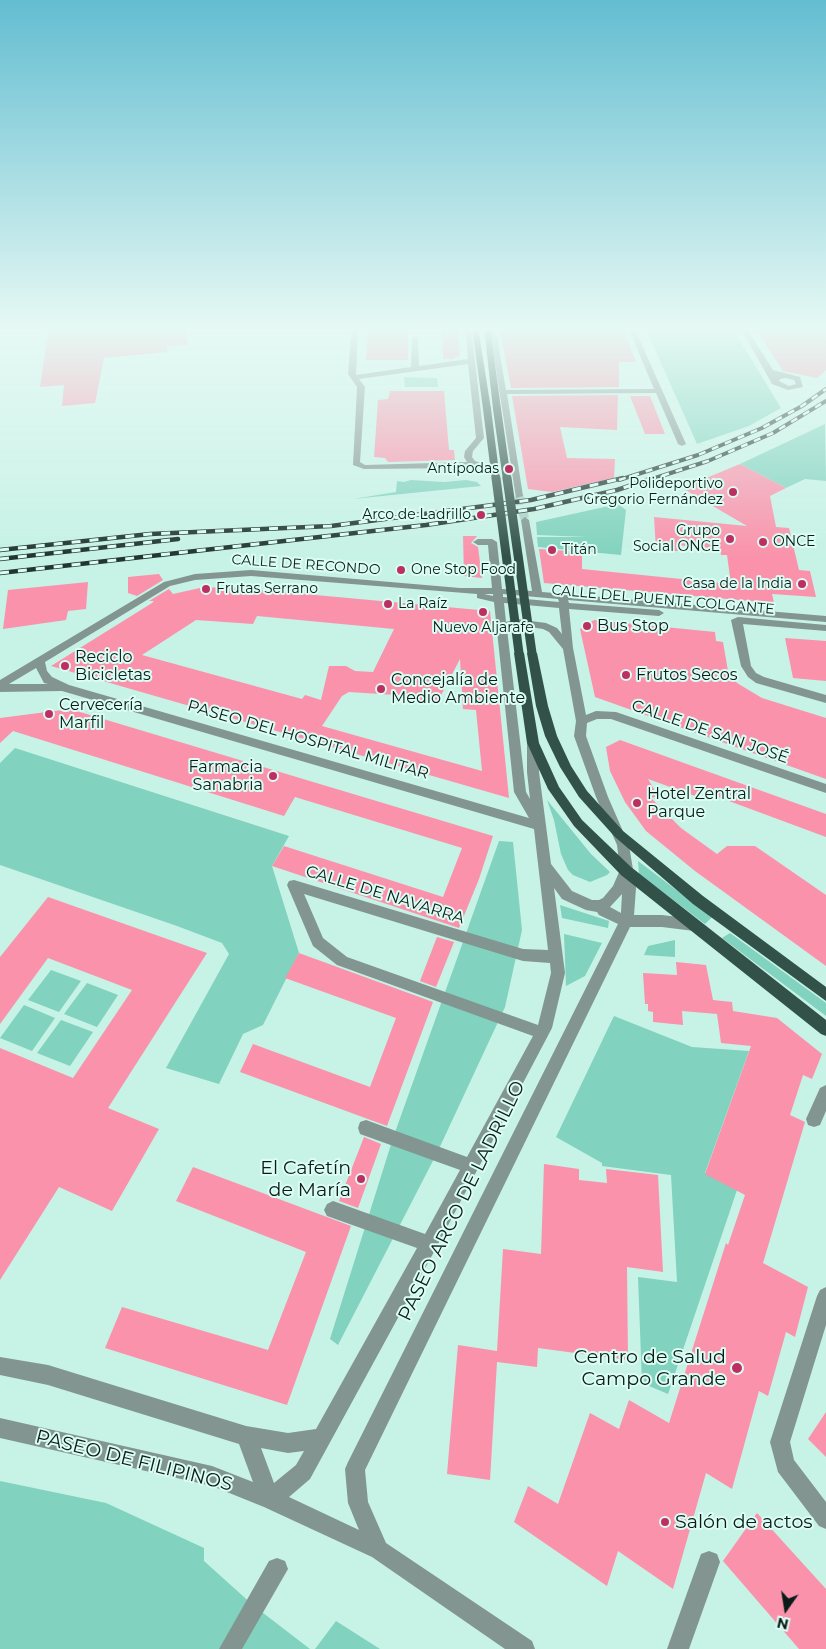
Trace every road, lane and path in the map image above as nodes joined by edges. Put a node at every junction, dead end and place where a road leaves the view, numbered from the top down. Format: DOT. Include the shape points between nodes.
graph roads {
  1 [pos="360,404"];
  2 [pos="476,404"];
  3 [pos="491,404"];
  4 [pos="492,404"];
  5 [pos="504,404"];
  6 [pos="663,404"];
  7 [pos="492,409"];
  8 [pos="682,444"];
  9 [pos="472,464"];
  10 [pos="487,468"];
  11 [pos="519,496"];
  12 [pos="525,520"];
  13 [pos="478,542"];
  14 [pos="536,594"];
  15 [pos="498,595"];
  16 [pos="563,600"];
  17 [pos="826,619"];
  18 [pos="738,620"];
  19 [pos="826,628"];
  20 [pos="502,629"];
  21 [pos="568,648"];
  22 [pos="39,661"];
  23 [pos="0,687"];
  24 [pos="65,688"];
  25 [pos="826,699"];
  26 [pos="582,721"];
  27 [pos="533,743"];
  28 [pos="826,789"];
  29 [pos="541,826"];
  30 [pos="619,834"];
  31 [pos="546,866"];
  32 [pos="626,871"];
  33 [pos="600,906"];
  34 [pos="626,921"];
  35 [pos="694,925"];
  36 [pos="557,958"];
  37 [pos="826,995"];
  38 [pos="826,1029"];
  39 [pos="542,1033"];
  40 [pos="826,1092"];
  41 [pos="814,1119"];
  42 [pos="366,1128"];
  43 [pos="470,1166"];
  44 [pos="333,1210"];
  45 [pos="429,1244"];
  46 [pos="826,1296"];
  47 [pos="0,1366"];
  48 [pos="0,1428"];
  49 [pos="246,1436"];
  50 [pos="321,1438"];
  51 [pos="270,1499"];
  52 [pos="826,1519"];
  53 [pos="379,1550"];
  54 [pos="709,1562"];
  55 [pos="277,1569"];
  56 [pos="230,1649"];
  57 [pos="524,1649"];
  58 [pos="678,1649"];
  1 -- 9 [label="street" via="356,463 364,466"];
  2 -- 9 [label="street" via="480,438 469,451"];
  3 -- 7 [label="main road, PASEO ARCO DE LADRILLO"];
  4 -- 7 [label="main road, PASEO ARCO DE LADRILLO"];
  5 -- 11 [label="street, PASEO ARCO DE LADRILLO"];
  6 -- 8 [label="street"];
  7 -- 27 [label="main road, PASEO ARCO DE LADRILLO, bridge" via="519,654"];
  7 -- 30 [label="main road, PASEO ARCO DE LADRILLO, bridge" via="542,706 551,736 566,767 583,794"];
  9 -- 10 [label="street"];
  12 -- 14 [label="street"];
  13 -- 15 [label="street, PASEO ARCO DE LADRILLO" via="492,542"];
  14 -- 15 [label="street, CALLE DEL PUENTE COLGANTE"];
  14 -- 16 [label="street, CALLE DEL PUENTE COLGANTE"];
  15 -- 16 [label="street, CALLE DEL PUENTE COLGANTE"];
  15 -- 20 [label="street, PASEO ARCO DE LADRILLO"];
  15 -- 22 [label="street, CALLE DE RECONDO" via="251,574 195,577 167,584"];
  16 -- 17 [label="street, CALLE DEL PUENTE COLGANTE"];
  16 -- 18 [label="street, CALLE DEL PUENTE COLGANTE"];
  16 -- 21 [label="street, PASEO ARCO DE LADRILLO"];
  18 -- 19 [label="street, CALLE DEL PUENTE COLGANTE"];
  18 -- 25 [label="street" via="746,666 752,675"];
  20 -- 21 [label="street" via="516,622 546,626"];
  20 -- 29 [label="street, PASEO ARCO DE LADRILLO" via="520,792"];
  21 -- 26 [label="street, PASEO ARCO DE LADRILLO"];
  22 -- 23 [label="street, CALLE DE RECONDO"];
  22 -- 24 [label="street, PASEO DEL HOSPITAL MILITAR" via="48,680"];
  23 -- 24 [label="street, PASEO DEL HOSPITAL MILITAR"];
  24 -- 29 [label="street, PASEO DEL HOSPITAL MILITAR"];
  26 -- 28 [label="street, CALLE DE SAN JOSÉ" via="596,714 612,715"];
  26 -- 30 [label="street, PASEO ARCO DE LADRILLO" via="580,736"];
  27 -- 29 [label="street, PASEO ARCO DE LADRILLO" via="533,772"];
  27 -- 32 [label="main road, PASEO ARCO DE LADRILLO" via="554,789 600,847"];
  29 -- 31 [label="street, PASEO ARCO DE LADRILLO"];
  30 -- 32 [label="street, PASEO ARCO DE LADRILLO" via="625,851"];
  30 -- 37 [label="main road" via="698,900"];
  31 -- 33 [label="street, PASEO ARCO DE LADRILLO" via="567,895 583,904"];
  31 -- 36 [label="street, PASEO ARCO DE LADRILLO"];
  32 -- 33 [label="street" via="614,896"];
  32 -- 34 [label="street, PASEO ARCO DE LADRILLO" via="629,894"];
  32 -- 35 [label="main road"];
  33 -- 34 [label="street"];
  34 -- 35 [label="street"];
  34 -- 53 [label="street, PASEO ARCO DE LADRILLO" via="355,1469 358,1503"];
  35 -- 38 [label="main road"];
  36 -- 39 [label="street, PASEO ARCO DE LADRILLO" via="558,973"];
  36 -- 39 [label="street, CALLE DE NAVARRA" via="524,955 294,884 318,942 342,961"];
  39 -- 43 [label="street, PASEO ARCO DE LADRILLO"];
  40 -- 41 [label="street"];
  42 -- 43 [label="street"];
  43 -- 45 [label="street, PASEO ARCO DE LADRILLO"];
  44 -- 45 [label="street"];
  45 -- 50 [label="street, PASEO ARCO DE LADRILLO"];
  46 -- 52 [label="street" via="780,1442 785,1465"];
  47 -- 49 [label="street" via="48,1375"];
  48 -- 51 [label="street, PASEO DE FILIPINOS" via="212,1476"];
  49 -- 50 [label="street" via="288,1443"];
  49 -- 51 [label="street"];
  50 -- 51 [label="street, PASEO ARCO DE LADRILLO" via="302,1472"];
  51 -- 53 [label="street, PASEO DE FILIPINOS"];
  53 -- 57 [label="street, PASEO DE FILIPINOS"];
  54 -- 58 [label="street"];
  55 -- 56 [label="street"];
}
